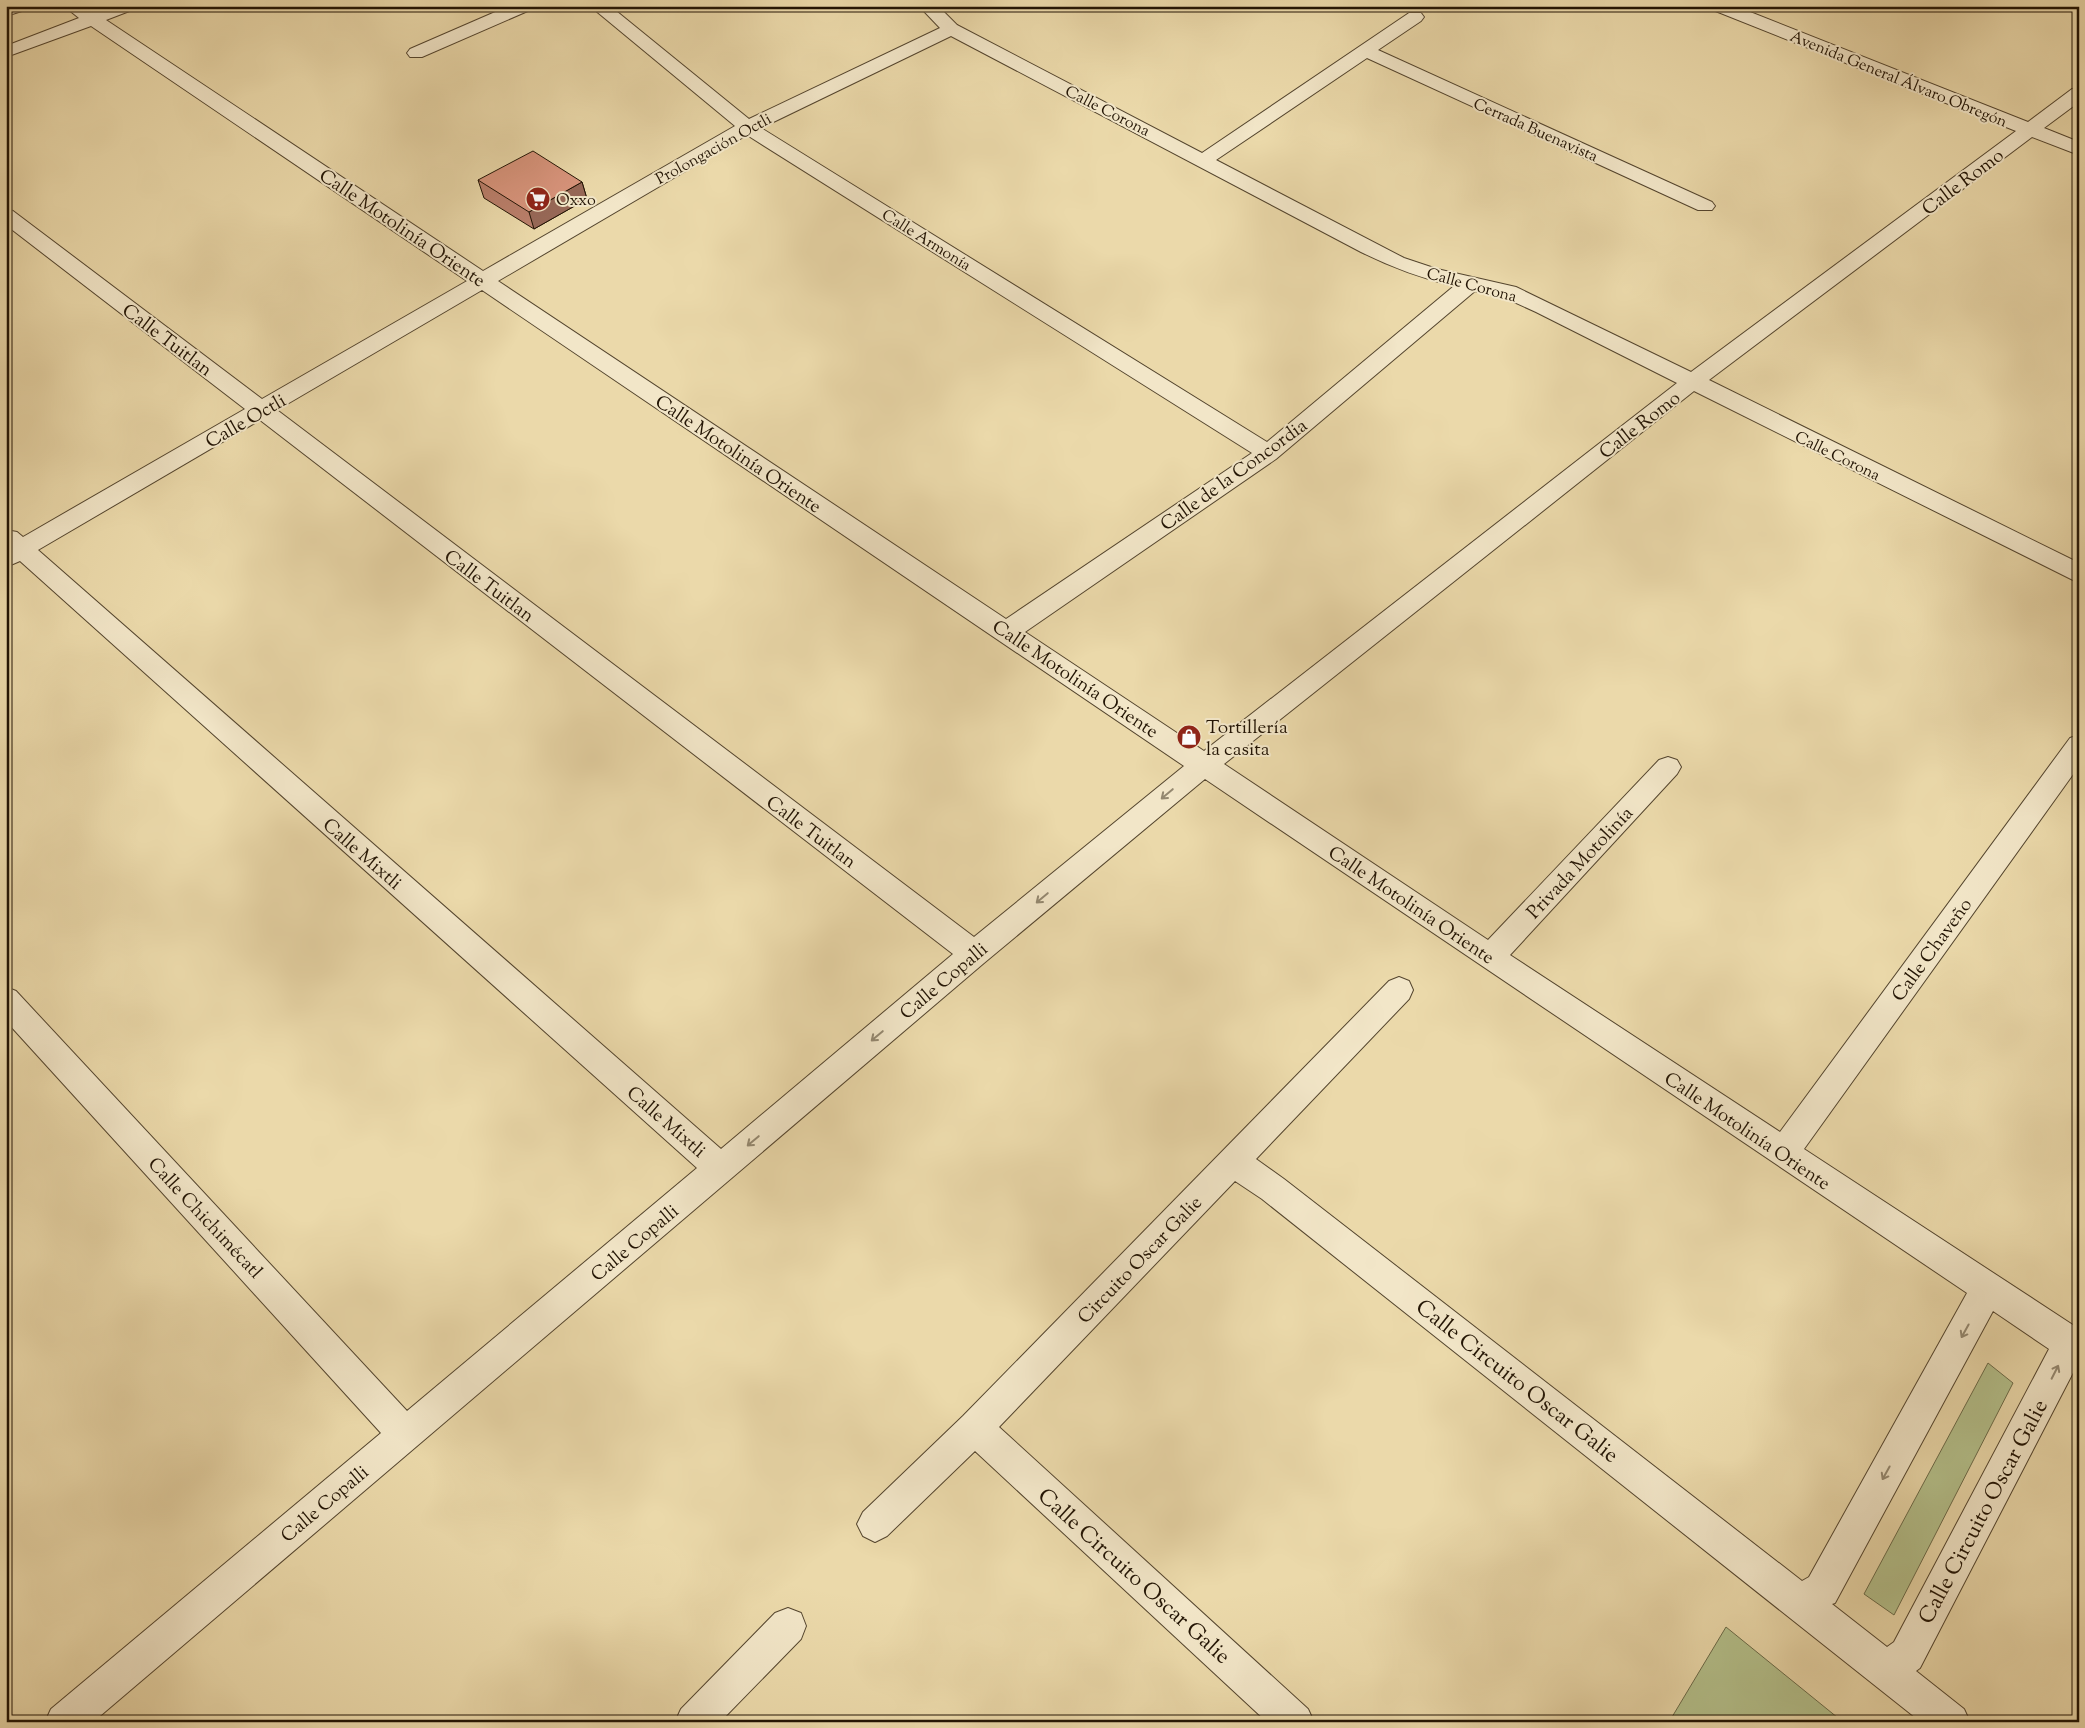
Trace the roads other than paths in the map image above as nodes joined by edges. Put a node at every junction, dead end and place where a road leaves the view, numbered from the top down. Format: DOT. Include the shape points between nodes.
graph roads {
  1 [pos="19,6"];
  2 [pos="126,6"];
  3 [pos="524,6"];
  4 [pos="600,6"];
  5 [pos="928,6"];
  6 [pos="1719,6"];
  7 [pos="6,11"];
  8 [pos="83,13"];
  9 [pos="1415,17"];
  10 [pos="951,29"];
  11 [pos="1366,51"];
  12 [pos="6,52"];
  13 [pos="416,53"];
  14 [pos="2079,93"];
  15 [pos="747,127"];
  16 [pos="2030,130"];
  17 [pos="2079,150"];
  18 [pos="1204,160"];
  19 [pos="1705,206"];
  20 [pos="6,215"];
  21 [pos="482,280"];
  22 [pos="1472,282"];
  23 [pos="1692,382"];
  24 [pos="261,410"];
  25 [pos="1268,453"];
  26 [pos="11,548"];
  27 [pos="2079,574"];
  28 [pos="1006,632"];
  29 [pos="2079,745"];
  30 [pos="1206,765"];
  31 [pos="1668,767"];
  32 [pos="974,954"];
  33 [pos="1490,957"];
  34 [pos="1399,990"];
  35 [pos="6,1000"];
  36 [pos="1783,1153"];
  37 [pos="1234,1162"];
  38 [pos="720,1169"];
  39 [pos="1988,1288"];
  40 [pos="2074,1346"];
  41 [pos="975,1428"];
  42 [pos="405,1434"];
  43 [pos="875,1524"];
  44 [pos="1799,1600"];
  45 [pos="788,1626"];
  46 [pos="1885,1671"];
  47 [pos="64,1722"];
  48 [pos="694,1722"];
  49 [pos="1295,1722"];
  50 [pos="1951,1722"];
  1 -- 7 [label="street"];
  2 -- 8 [label="street"];
  3 -- 13 [label="street"];
  4 -- 15 [label="street, Calle Armonía"];
  5 -- 10 [label="street, Calle Corona"];
  6 -- 16 [label="street, Avenida General Álvaro Obregón"];
  8 -- 12 [label="street"];
  8 -- 21 [label="street, Calle Motolinía Oriente"];
  9 -- 11 [label="street"];
  10 -- 15 [label="street, Prolongación Octli"];
  10 -- 18 [label="street, Calle Corona"];
  11 -- 18 [label="street"];
  11 -- 19 [label="street, Cerrada Buenavista"];
  14 -- 16 [label="street, Calle Romo"];
  15 -- 21 [label="street, Prolongación Octli"];
  15 -- 25 [label="street, Calle Armonía"];
  16 -- 17 [label="street, Avenida General Álvaro Obregón"];
  16 -- 23 [label="street, Calle Romo"];
  18 -- 22 [label="street, Calle Corona" via="1397,262 1431,274"];
  20 -- 24 [label="street, Calle Tuitlan"];
  21 -- 24 [label="street, Calle Octli"];
  21 -- 28 [label="street, Calle Motolinía Oriente"];
  22 -- 23 [label="street, Calle Corona" via="1509,292 1543,307"];
  22 -- 25 [label="street, Calle de la Concordia"];
  23 -- 27 [label="street, Calle Corona"];
  23 -- 30 [label="street, Calle Romo"];
  24 -- 26 [label="street, Calle Octli"];
  24 -- 32 [label="street, Calle Tuitlan"];
  25 -- 28 [label="street, Calle de la Concordia"];
  26 -- 38 [label="street, Calle Mixtli"];
  28 -- 30 [label="street, Calle Motolinía Oriente"];
  29 -- 36 [label="street, Calle Chaveño"];
  30 -- 32 [label="street, Calle Copalli, one-way"];
  30 -- 33 [label="street, Calle Motolinía Oriente"];
  31 -- 33 [label="street, Privada Motolinía"];
  32 -- 38 [label="street, Calle Copalli, one-way"];
  33 -- 36 [label="street, Calle Motolinía Oriente"];
  34 -- 37 [label="street, Circuito Oscar Galie"];
  35 -- 42 [label="street, Calle Chichimécatl"];
  36 -- 39 [label="street, Calle Motolinía Oriente"];
  37 -- 41 [label="street, Circuito Oscar Galie"];
  37 -- 44 [label="street, Calle Circuito Oscar Galie" via="1273,1189"];
  38 -- 42 [label="street, Calle Copalli"];
  39 -- 40 [label="street, Calle Motolinía Oriente"];
  39 -- 44 [label="street, one-way" via="1822,1590"];
  46 -- 40 [label="street, Calle Circuito Oscar Galie, one-way" via="1907,1655"];
  41 -- 43 [label="street, Circuito Oscar Galie"];
  41 -- 49 [label="street, Calle Circuito Oscar Galie"];
  42 -- 47 [label="street, Calle Copalli"];
  44 -- 46 [label="street, Calle Circuito Oscar Galie"];
  45 -- 48 [label="street"];
  46 -- 50 [label="street, Calle Circuito Oscar Galie"];
}
